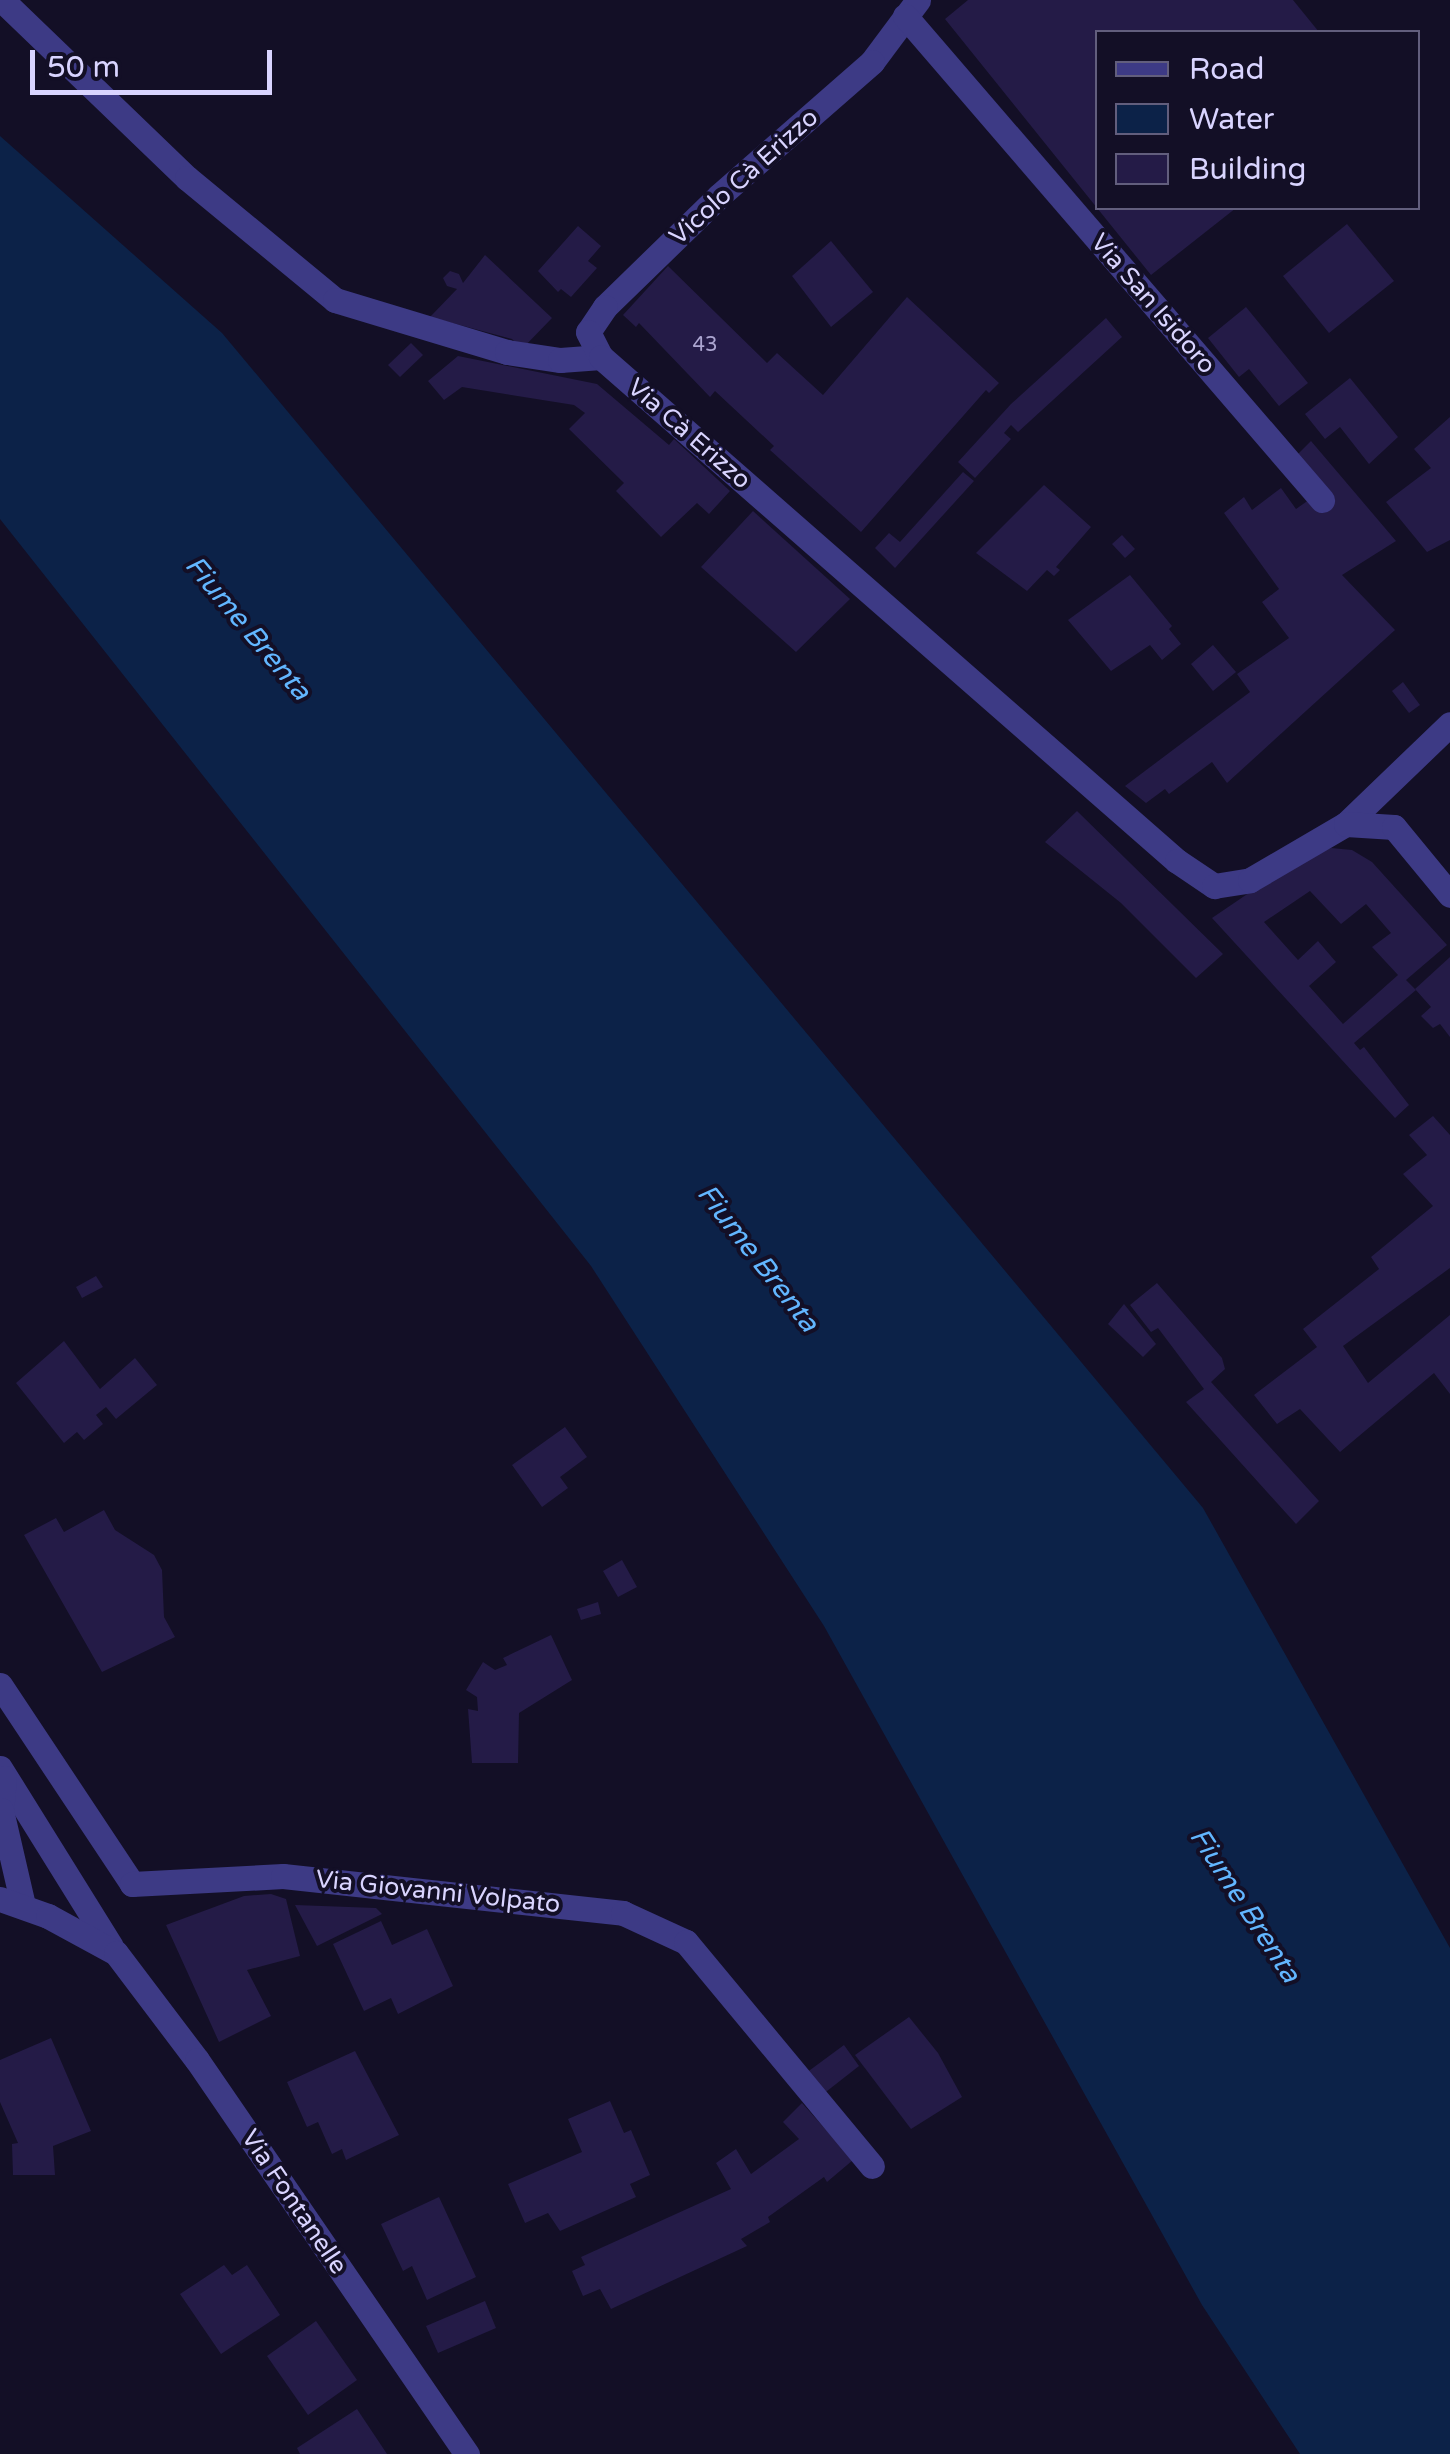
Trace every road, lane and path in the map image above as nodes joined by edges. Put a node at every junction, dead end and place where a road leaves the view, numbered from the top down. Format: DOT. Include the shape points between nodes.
graph roads {
  1 [pos="2,0"];
  2 [pos="911,8"];
  3 [pos="600,357"];
  4 [pos="1322,500"];
  5 [pos="1450,724"];
  6 [pos="1346,824"];
  7 [pos="1450,896"];
  8 [pos="0,1685"];
  9 [pos="2,1773"];
  10 [pos="1,1811"];
  11 [pos="64,1873"];
  12 [pos="12,1902"];
  13 [pos="48,1916"];
  14 [pos="116,1953"];
  15 [pos="872,2166"];
  16 [pos="466,2454"];
  1 -- 3 [label="street" via="187,178 335,300 508,352 560,360"];
  2 -- 3 [label="street, Vicolo Cà Erizzo" via="872,62 605,307 588,332"];
  2 -- 4 [label="street, Via San Isidoro"];
  3 -- 6 [label="street, Via Cà Erizzo" via="1214,886 1250,880"];
  5 -- 6 [label="street"];
  6 -- 7 [label="street" via="1394,827"];
  8 -- 15 [label="street, Via Giovanni Volpato" via="132,1884 283,1876 624,1912 686,1942"];
  9 -- 10 [label="street, Via Fontanelle"];
  9 -- 11 [label="street, Via Fontanelle"];
  10 -- 12 [label="street, Via Fontanelle"];
  11 -- 13 [label="street" via="61,1900"];
  11 -- 14 [label="street, Via Fontanelle"];
  12 -- 13 [label="street, Via Fontanelle"];
  13 -- 14 [label="street, Via Fontanelle"];
  14 -- 16 [label="street, Via Fontanelle"];
}
